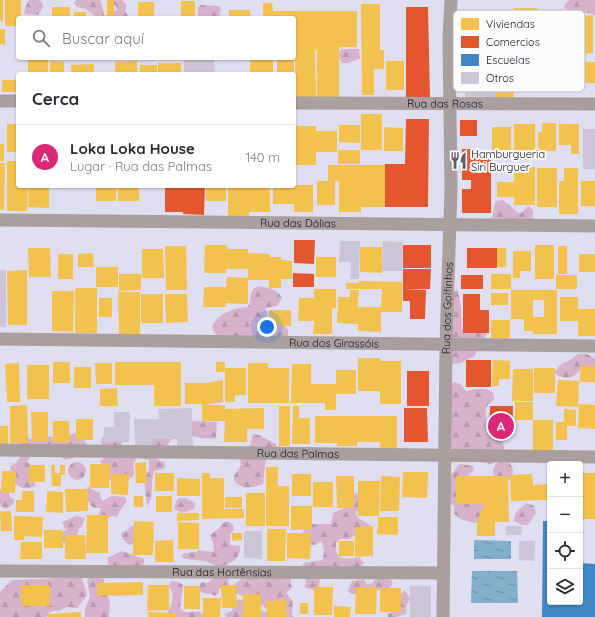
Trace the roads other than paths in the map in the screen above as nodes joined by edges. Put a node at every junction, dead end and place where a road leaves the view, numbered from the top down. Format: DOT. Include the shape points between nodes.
graph roads {
  1 [pos="452,0"];
  2 [pos="0,101"];
  3 [pos="16,101"];
  4 [pos="296,103"];
  5 [pos="450,104"];
  6 [pos="595,104"];
  7 [pos="0,220"];
  8 [pos="449,225"];
  9 [pos="595,226"];
  10 [pos="0,339"];
  11 [pos="446,344"];
  12 [pos="595,346"];
  13 [pos="0,450"];
  14 [pos="445,455"];
  15 [pos="595,457"];
  16 [pos="0,571"];
  17 [pos="444,573"];
  18 [pos="443,617"];
  1 -- 5 [label="street, Rua dos Golfinhos" via="449,37"];
  2 -- 3 [label="street"];
  4 -- 5 [label="street, Rua das Rosas"];
  5 -- 6 [label="street, Rua das Rosas"];
  5 -- 8 [label="street, Rua dos Golfinhos"];
  7 -- 8 [label="street, Rua das Dálias"];
  8 -- 9 [label="street, Rua das Dálias"];
  8 -- 11 [label="street, Rua dos Golfinhos"];
  10 -- 11 [label="street, Rua dos Girassóis"];
  11 -- 12 [label="street, Rua dos Girassóis"];
  11 -- 14 [label="street, Rua dos Golfinhos"];
  13 -- 14 [label="street, Rua das Palmas"];
  14 -- 15 [label="street, Rua das Palmas"];
  14 -- 17 [label="street, Rua dos Golfinhos"];
  16 -- 17 [label="street, Rua das Hortênsias"];
  17 -- 18 [label="street, Rua dos Golfinhos"];
}
